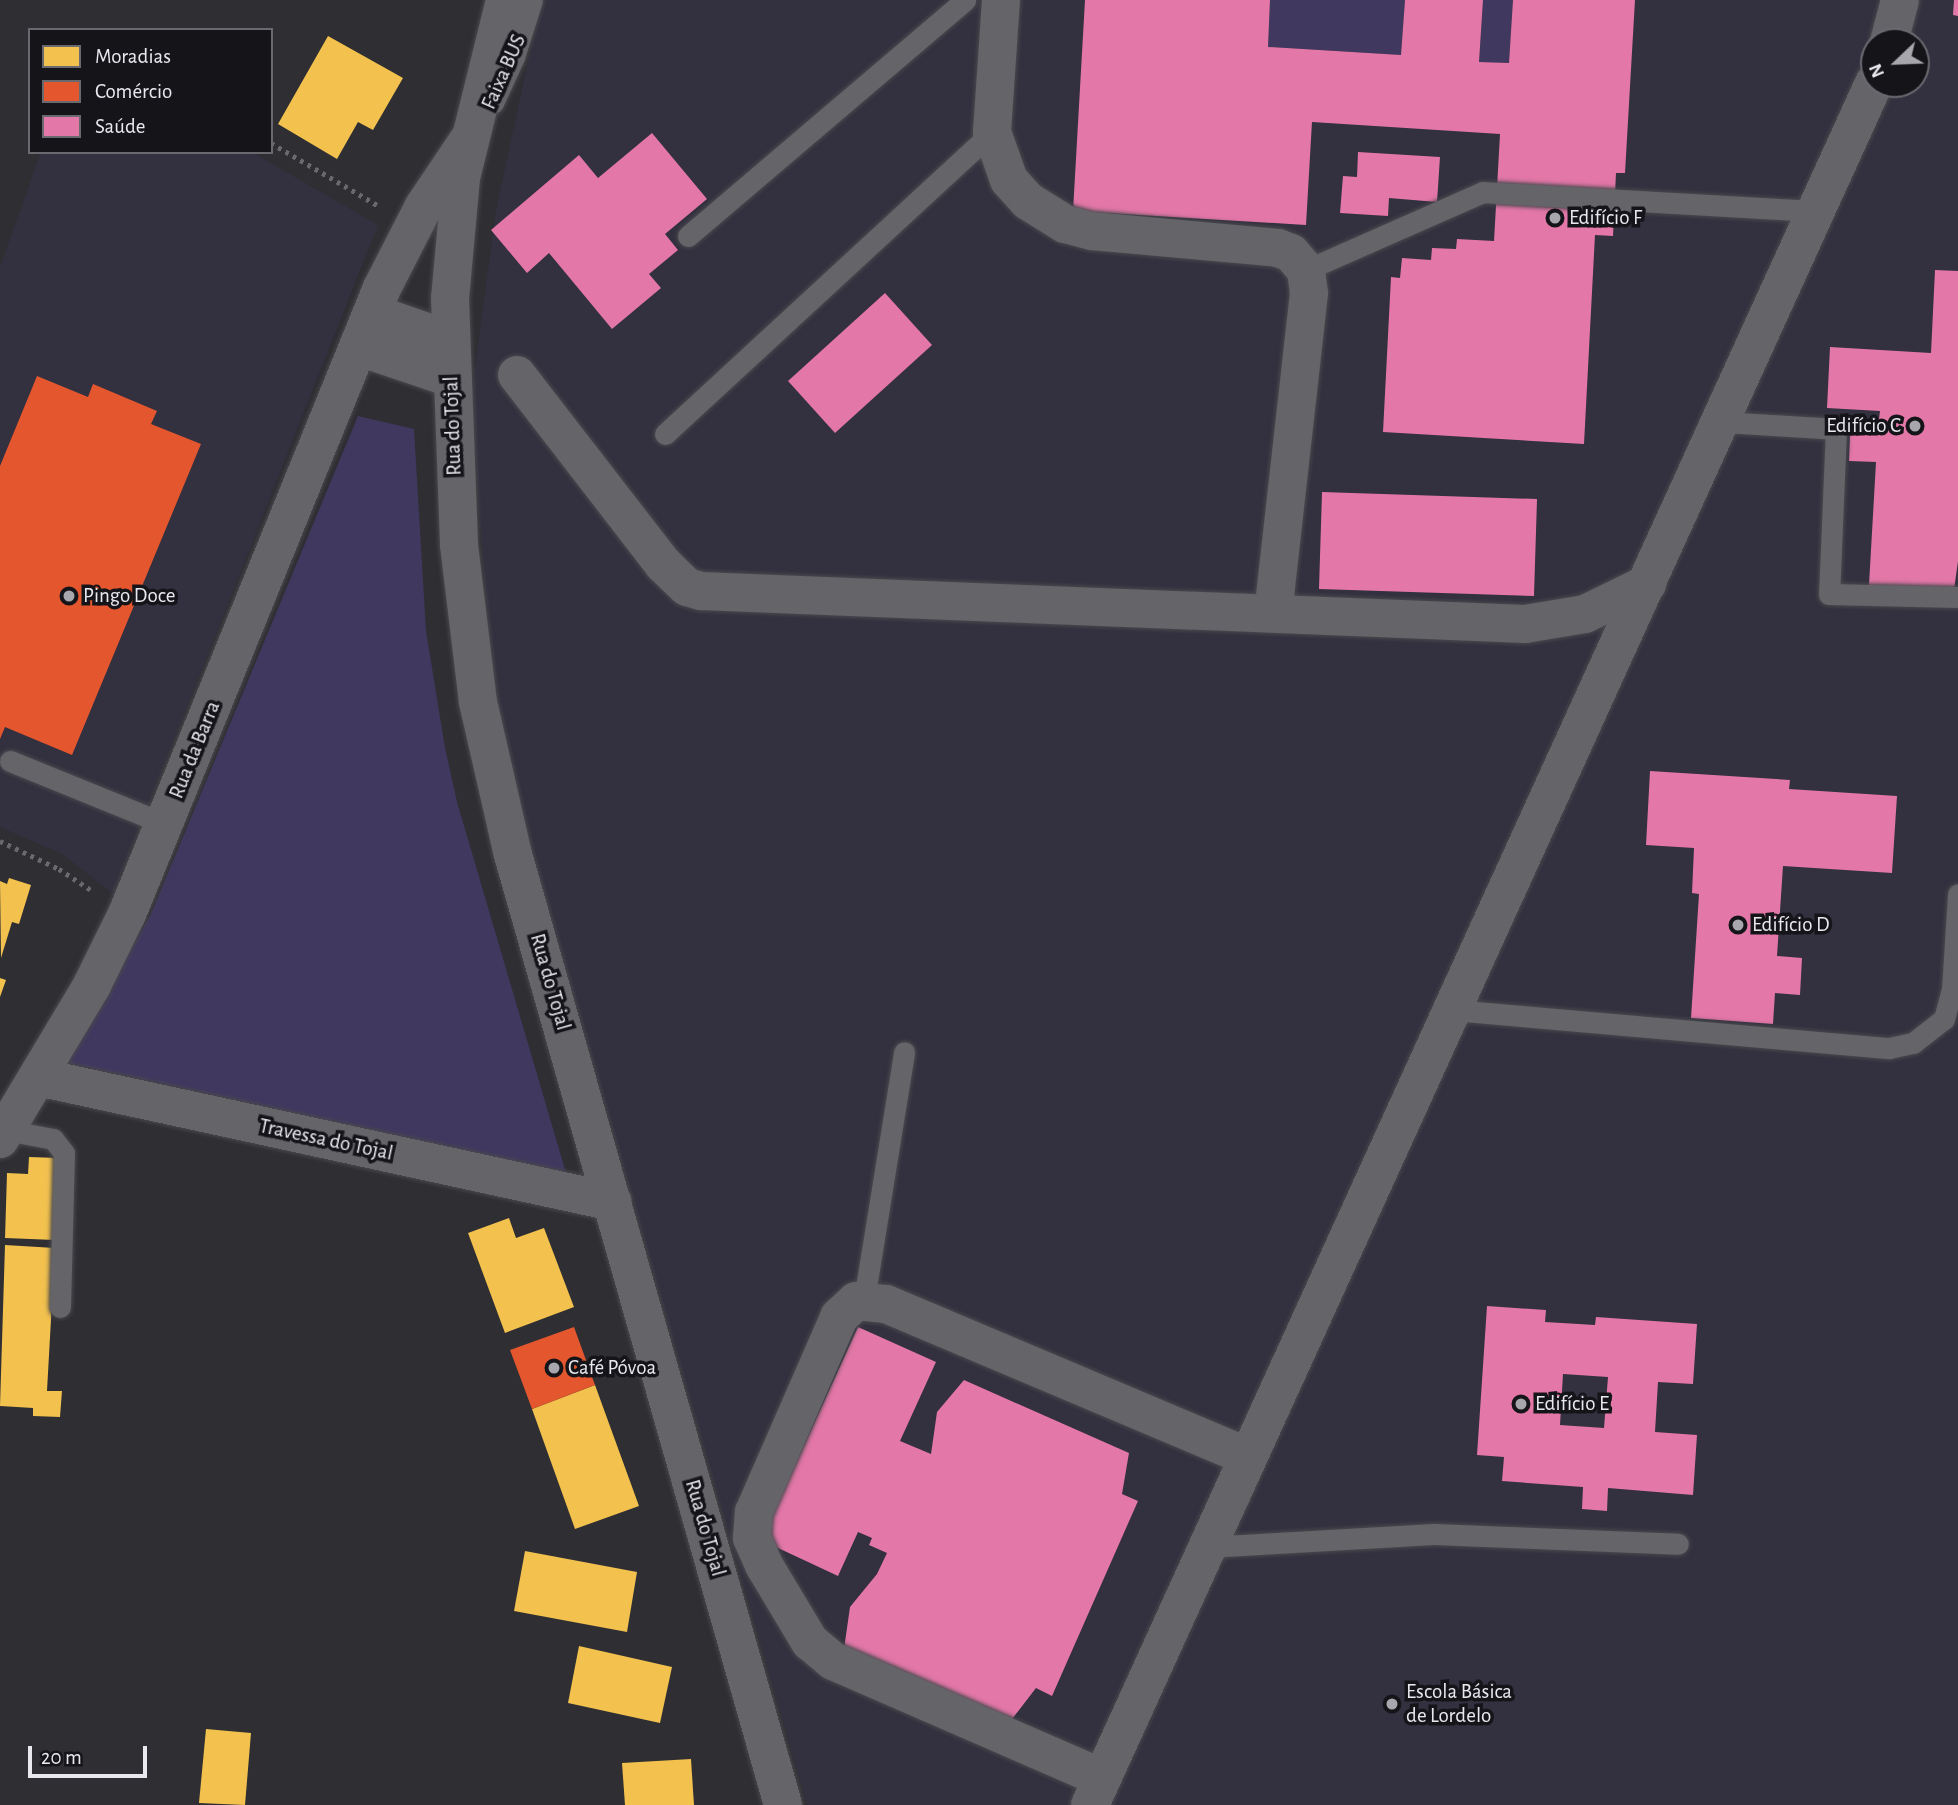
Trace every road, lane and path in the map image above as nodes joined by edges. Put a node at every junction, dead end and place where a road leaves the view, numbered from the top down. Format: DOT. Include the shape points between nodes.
graph roads {
  1 [pos="505,0"];
  2 [pos="532,0"];
  3 [pos="986,0"];
  4 [pos="1900,0"];
  5 [pos="1893,28"];
  6 [pos="1867,98"];
  7 [pos="992,132"];
  8 [pos="469,139"];
  9 [pos="273,144"];
  10 [pos="1816,211"];
  11 [pos="413,225"];
  12 [pos="688,236"];
  13 [pos="1306,270"];
  14 [pos="366,330"];
  15 [pos="450,340"];
  16 [pos="517,375"];
  17 [pos="451,377"];
  18 [pos="1723,422"];
  19 [pos="665,434"];
  20 [pos="1647,584"];
  21 [pos="1958,597"];
  22 [pos="1273,613"];
  23 [pos="10,761"];
  24 [pos="164,824"];
  25 [pos="0,841"];
  26 [pos="1958,894"];
  27 [pos="127,915"];
  28 [pos="1453,1010"];
  29 [pos="904,1052"];
  30 [pos="38,1077"];
  31 [pos="3,1134"];
  32 [pos="613,1202"];
  33 [pos="864,1300"];
  34 [pos="60,1307"];
  35 [pos="1248,1457"];
  36 [pos="1678,1544"];
  37 [pos="1207,1547"];
  38 [pos="1096,1792"];
  39 [pos="783,1805"];
  1 -- 8 [label="street"];
  2 -- 8 [label="lane, Faixa BUS" via="507,74"];
  3 -- 7 [label="street"];
  3 -- 12 [label="lane"];
  4 -- 5 [label="street"];
  6 -- 10 [label="street"];
  7 -- 13 [label="street" via="1001,165 1013,186 1034,206 1065,224 1092,231 1271,246 1291,253"];
  7 -- 19 [label="lane"];
  8 -- 11 [label="street, Rua da Barra"];
  8 -- 15 [label="street, Rua do Tojal" via="455,217"];
  9 -- 11 [label="path"];
  10 -- 13 [label="lane" via="1483,192"];
  10 -- 18 [label="street"];
  11 -- 14 [label="street, Rua da Barra"];
  13 -- 22 [label="street" via="1309,293"];
  14 -- 15 [label="street"];
  14 -- 17 [label="street"];
  14 -- 24 [label="street, Rua da Barra"];
  15 -- 17 [label="street, Rua do Tojal"];
  16 -- 22 [label="street" via="663,564 687,587"];
  17 -- 32 [label="street, Rua do Tojal" via="459,545 478,702 512,851"];
  18 -- 20 [label="street"];
  18 -- 21 [label="lane" via="1836,429 1829,594"];
  20 -- 22 [label="street" via="1585,614 1539,623"];
  20 -- 28 [label="street"];
  23 -- 24 [label="lane"];
  24 -- 27 [label="street, Rua da Barra"];
  25 -- 27 [label="path" via="59,869"];
  26 -- 28 [label="lane" via="1952,990 1944,1019 1913,1043 1889,1048"];
  27 -- 30 [label="street, Rua da Barra"];
  28 -- 35 [label="street"];
  29 -- 33 [label="lane"];
  30 -- 31 [label="street, Rua da Barra"];
  30 -- 32 [label="street, Travessa do Tojal"];
  31 -- 34 [label="lane" via="53,1139 64,1153"];
  32 -- 39 [label="street, Rua do Tojal"];
  33 -- 35 [label="street" via="886,1304"];
  33 -- 38 [label="street" via="846,1307 839,1317 754,1512 757,1552 803,1632 833,1661"];
  35 -- 37 [label="street"];
  36 -- 37 [label="lane" via="1434,1534"];
  37 -- 38 [label="street"];
}
